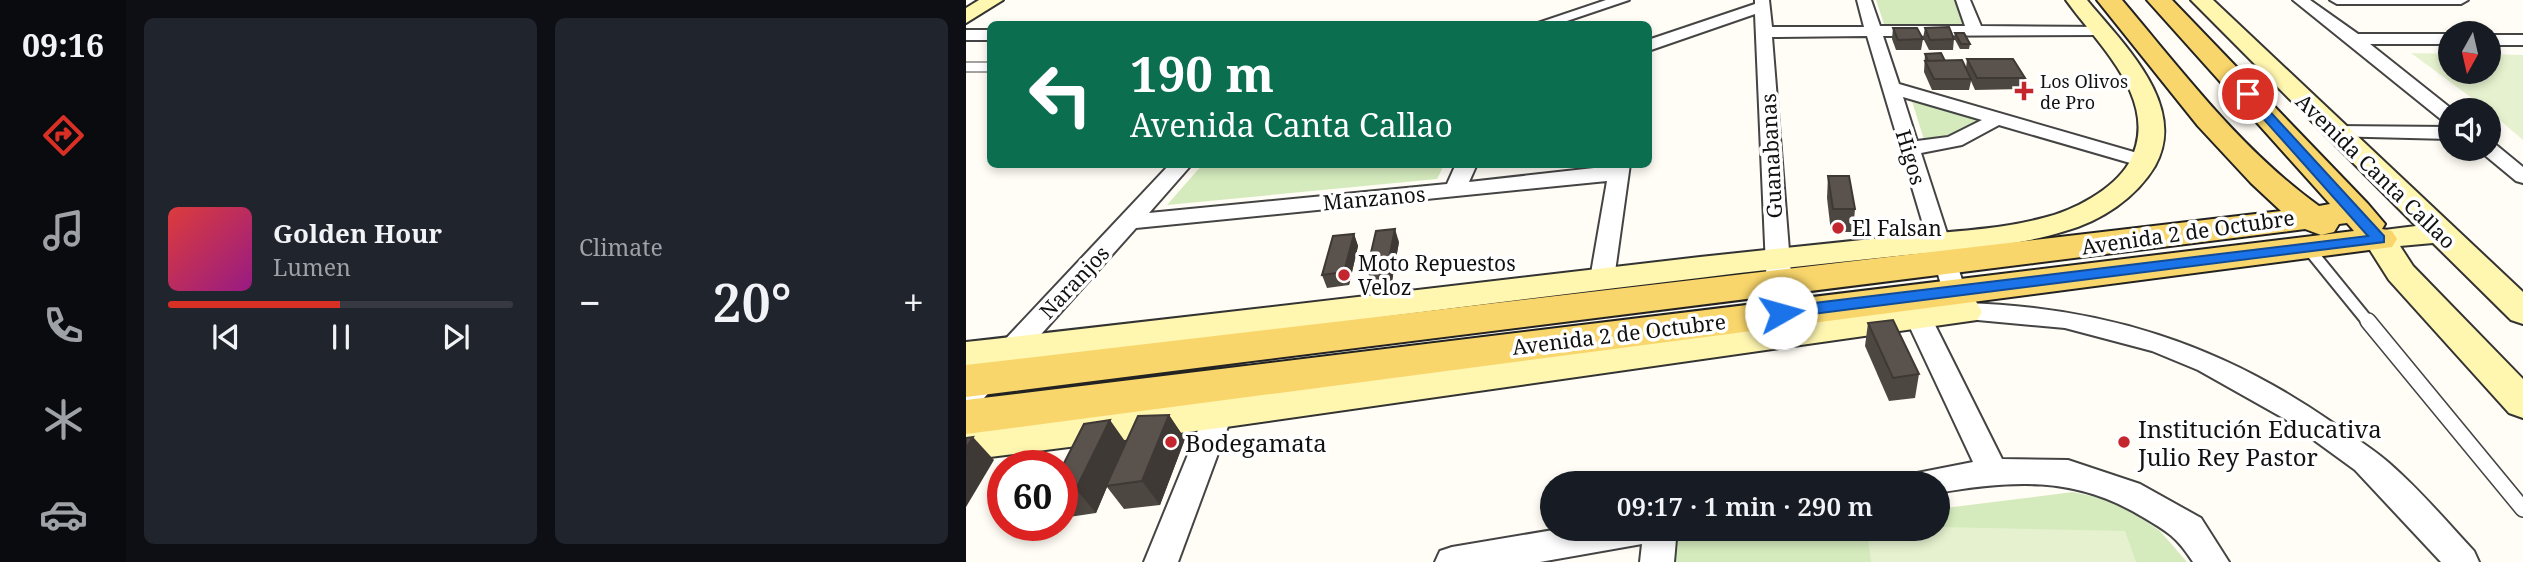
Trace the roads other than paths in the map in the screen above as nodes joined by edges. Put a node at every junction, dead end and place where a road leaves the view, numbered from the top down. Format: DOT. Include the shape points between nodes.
graph roads {
  1 [pos="993,0"];
  2 [pos="1560,0"];
  3 [pos="1622,0"];
  4 [pos="1864,0"];
  5 [pos="1963,0"];
  6 [pos="2076,0"];
  7 [pos="2109,0"];
  8 [pos="2159,0"];
  9 [pos="2200,0"];
  10 [pos="2300,0"];
  11 [pos="2337,0"];
  12 [pos="2396,0"];
  13 [pos="2461,0"];
  14 [pos="1762,3"];
  15 [pos="1582,12"];
  16 [pos="966,17"];
  17 [pos="1553,21"];
  18 [pos="2099,30"];
  19 [pos="1872,31"];
  20 [pos="1975,31"];
  21 [pos="1764,32"];
  22 [pos="966,35"];
  23 [pos="987,35"];
  24 [pos="2354,39"];
  25 [pos="2438,39"];
  26 [pos="2501,40"];
  27 [pos="2523,40"];
  28 [pos="1652,44"];
  29 [pos="966,67"];
  30 [pos="987,67"];
  31 [pos="1889,87"];
  32 [pos="2438,107"];
  33 [pos="1996,118"];
  34 [pos="2335,132"];
  35 [pos="2438,133"];
  36 [pos="2235,147"];
  37 [pos="1908,148"];
  38 [pos="2501,159"];
  39 [pos="2144,161"];
  40 [pos="1178,168"];
  41 [pos="1465,168"];
  42 [pos="1619,169"];
  43 [pos="2523,177"];
  44 [pos="1455,190"];
  45 [pos="2410,205"];
  46 [pos="1130,222"];
  47 [pos="2238,226"];
  48 [pos="2361,231"];
  49 [pos="2308,232"];
  50 [pos="2439,233"];
  51 [pos="1950,278"];
  52 [pos="1602,279"];
  53 [pos="1779,285"];
  54 [pos="2523,312"];
  55 [pos="1919,320"];
  56 [pos="1012,350"];
  57 [pos="971,379"];
  58 [pos="2523,402"];
  59 [pos="1219,414"];
  60 [pos="966,418"];
  61 [pos="966,444"];
  62 [pos="1993,471"];
  63 [pos="1950,478"];
  64 [pos="2523,509"];
  65 [pos="1577,541"];
  66 [pos="1659,541"];
  67 [pos="1161,562"];
  68 [pos="1452,562"];
  69 [pos="1657,562"];
  70 [pos="2212,562"];
  71 [pos="2462,562"];
  1 -- 16 [label="street"];
  2 -- 15 [label="street"];
  3 -- 15 [label="street"];
  4 -- 19 [label="street, Higos"];
  5 -- 20 [label="street"];
  6 -- 18 [label="street"];
  7 -- 36 [label="main road"];
  8 -- 48 [label="main road, Avenida Canta Callao"];
  9 -- 34 [label="street, Avenida Canta Callao"];
  10 -- 24 [label="street"];
  11 -- 12 [label="street"];
  12 -- 13 [label="street"];
  14 -- 21 [label="street, Guanabanas"];
  14 -- 28 [label="street"];
  15 -- 17 [label="street"];
  18 -- 20 [label="street"];
  18 -- 39 [label="street" via="2140,85 2152,124"];
  19 -- 20 [label="street"];
  19 -- 21 [label="street"];
  19 -- 31 [label="street, Higos"];
  21 -- 53 [label="street, Guanabanas"];
  22 -- 23 [label="street"];
  24 -- 25 [label="street"];
  24 -- 32 [label="street"];
  26 -- 27 [label="street"];
  29 -- 30 [label="lane"];
  31 -- 33 [label="street"];
  31 -- 37 [label="street, Higos"];
  33 -- 37 [label="street" via="1961,141"];
  33 -- 39 [label="street"];
  34 -- 35 [label="street"];
  34 -- 45 [label="street, Avenida Canta Callao"];
  36 -- 47 [label="main road" via="2259,191 2253,216"];
  36 -- 49 [label="main road"];
  37 -- 51 [label="street, Higos"];
  38 -- 43 [label="street"];
  39 -- 51 [label="street" via="2113,195 2086,212 2055,225 2010,234"];
  40 -- 46 [label="street, Naranjos"];
  41 -- 44 [label="street"];
  42 -- 44 [label="street, Manzanos"];
  42 -- 52 [label="street"];
  44 -- 46 [label="street, Manzanos"];
  45 -- 48 [label="street, Avenida 2 de Octubre"];
  45 -- 50 [label="street, Avenida Canta Callao"];
  46 -- 56 [label="street, Naranjos"];
  47 -- 49 [label="main road, Avenida 2 de Octubre"];
  47 -- 51 [label="main road, Avenida 2 de Octubre"];
  48 -- 49 [label="main road, Avenida 2 de Octubre"];
  48 -- 50 [label="street, Avenida 2 de Octubre"];
  48 -- 58 [label="street, Avenida Canta Callao"];
  49 -- 51 [label="main road, Avenida 2 de Octubre"];
  49 -- 64 [label="lane"];
  50 -- 54 [label="street, Avenida Canta Callao"];
  51 -- 53 [label="main road, Avenida 2 de Octubre"];
  51 -- 55 [label="street"];
  51 -- 71 [label="street" via="2008,311 2088,321 2162,343 2228,372 2296,410 2381,474"];
  52 -- 53 [label="street, Avenida 2 de Octubre"];
  52 -- 56 [label="street, Avenida 2 de Octubre"];
  53 -- 57 [label="main road, Avenida 2 de Octubre"];
  53 -- 60 [label="main road, Avenida 2 de Octubre"];
  55 -- 59 [label="street, Avenida 2 de Octubre"];
  55 -- 62 [label="street"];
  56 -- 57 [label="street, Avenida 2 de Octubre"];
  59 -- 61 [label="street, Avenida 2 de Octubre"];
  59 -- 67 [label="street"];
  62 -- 63 [label="street"];
  62 -- 70 [label="street" via="2068,473 2129,493 2189,528"];
  65 -- 68 [label="street"];
  66 -- 69 [label="street"];
}
